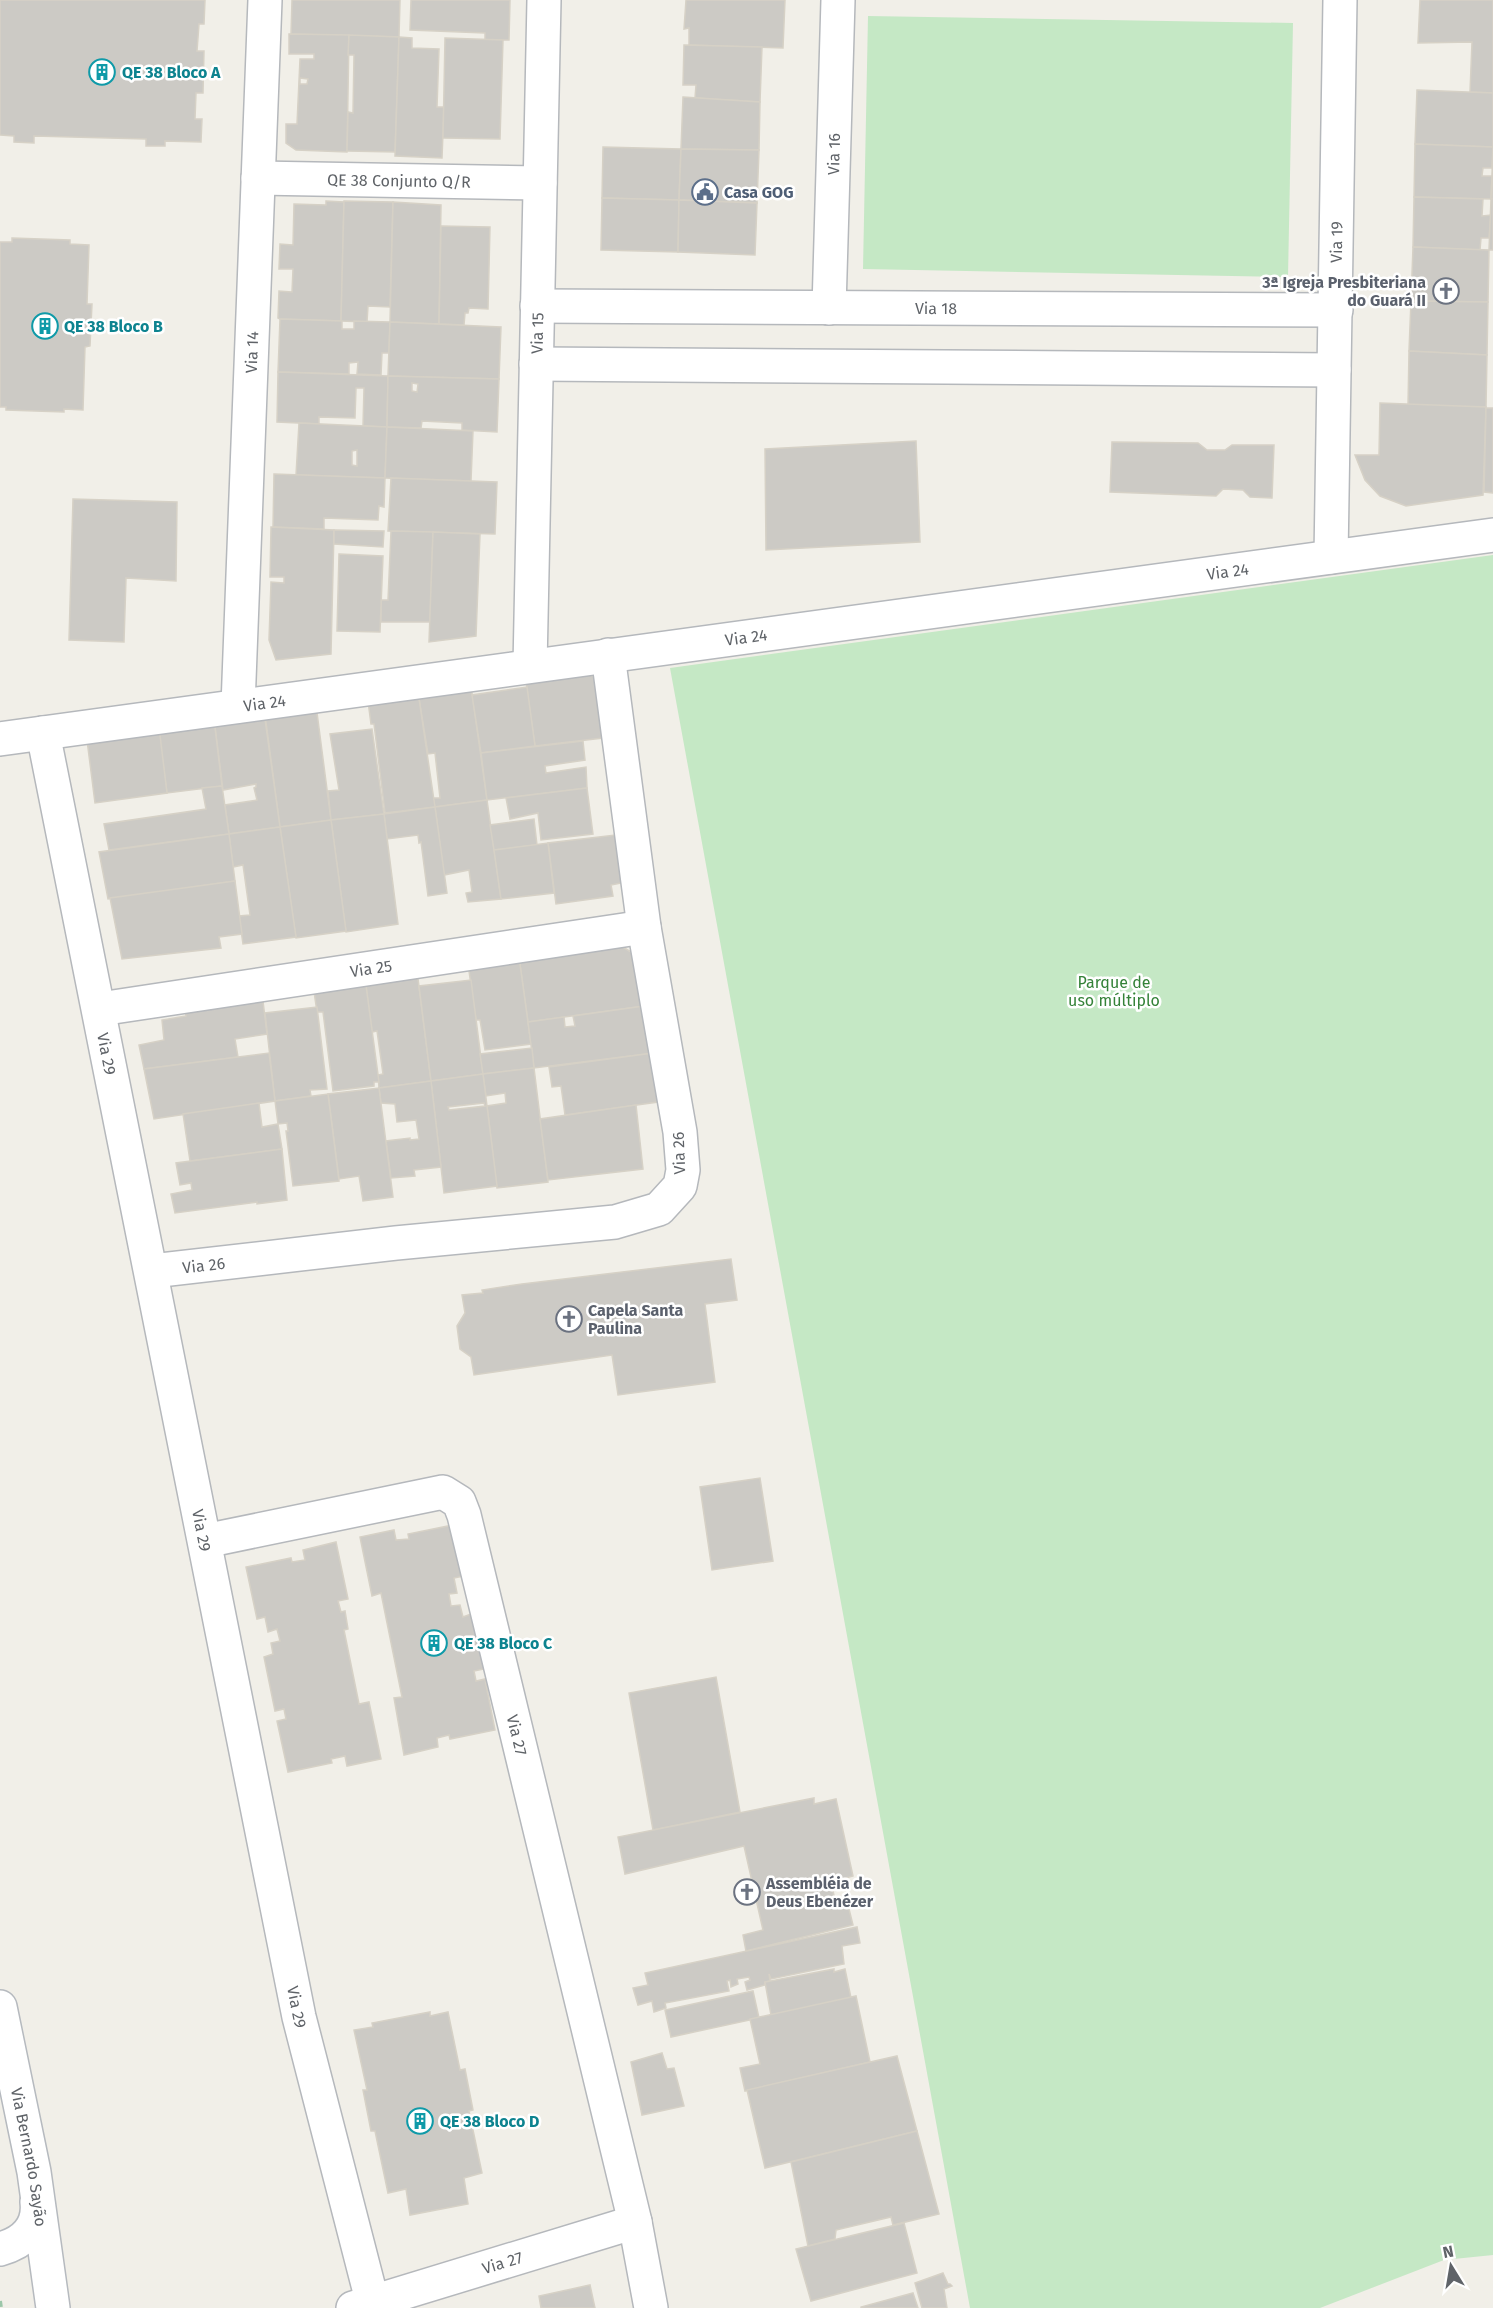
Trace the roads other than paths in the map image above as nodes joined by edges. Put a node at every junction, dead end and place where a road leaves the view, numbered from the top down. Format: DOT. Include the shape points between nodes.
graph roads {
  1 [pos="264,0"];
  2 [pos="544,0"];
  3 [pos="838,0"];
  4 [pos="1340,0"];
  5 [pos="258,178"];
  6 [pos="540,183"];
  7 [pos="537,306"];
  8 [pos="829,308"];
  9 [pos="1335,310"];
  10 [pos="536,364"];
  11 [pos="1334,370"];
  12 [pos="1493,535"];
  13 [pos="1331,557"];
  14 [pos="608,655"];
  15 [pos="530,666"];
  16 [pos="238,706"];
  17 [pos="43,733"];
  18 [pos="0,739"];
  19 [pos="644,927"];
  20 [pos="100,1009"];
  21 [pos="152,1271"];
  22 [pos="205,1541"];
  23 [pos="0,2007"];
  24 [pos="34,2172"];
  25 [pos="635,2222"];
  26 [pos="0,2249"];
  27 [pos="367,2306"];
  28 [pos="53,2308"];
  29 [pos="651,2308"];
  1 -- 5 [label="street, Via 14"];
  2 -- 6 [label="street, Via 15"];
  3 -- 8 [label="street, Via 16"];
  4 -- 9 [label="street, Via 19"];
  5 -- 6 [label="street, QE 38 Conjunto Q/R"];
  5 -- 16 [label="street, Via 14"];
  6 -- 7 [label="street, Via 15"];
  7 -- 8 [label="street, Via 18"];
  7 -- 10 [label="street, Via 15"];
  8 -- 9 [label="street, Via 18"];
  9 -- 11 [label="street, Via 19"];
  10 -- 11 [label="street"];
  10 -- 15 [label="street, Via 15"];
  11 -- 13 [label="street, Via 19"];
  12 -- 13 [label="street, Via 24"];
  13 -- 14 [label="street, Via 24"];
  14 -- 15 [label="street, Via 24"];
  14 -- 19 [label="street, Via 26"];
  15 -- 16 [label="street, Via 24"];
  16 -- 17 [label="street, Via 24"];
  17 -- 18 [label="street, Via 24"];
  17 -- 20 [label="street, Via 29"];
  19 -- 20 [label="street, Via 25"];
  19 -- 21 [label="street, Via 26" via="680,1132 683,1170 680,1186 658,1209 615,1222"];
  20 -- 21 [label="street, Via 29"];
  21 -- 22 [label="street, Via 29"];
  22 -- 25 [label="street, Via 27" via="443,1492 459,1502"];
  22 -- 27 [label="street, Via 29" via="299,2017"];
  23 -- 24 [label="street, Via Bernardo Sayão"];
  24 -- 26 [label="street" via="38,2211 32,2226 23,2239"];
  24 -- 28 [label="street, Via Bernardo Sayão"];
  25 -- 27 [label="street, Via 27"];
  25 -- 29 [label="street, Via 27"];
}
